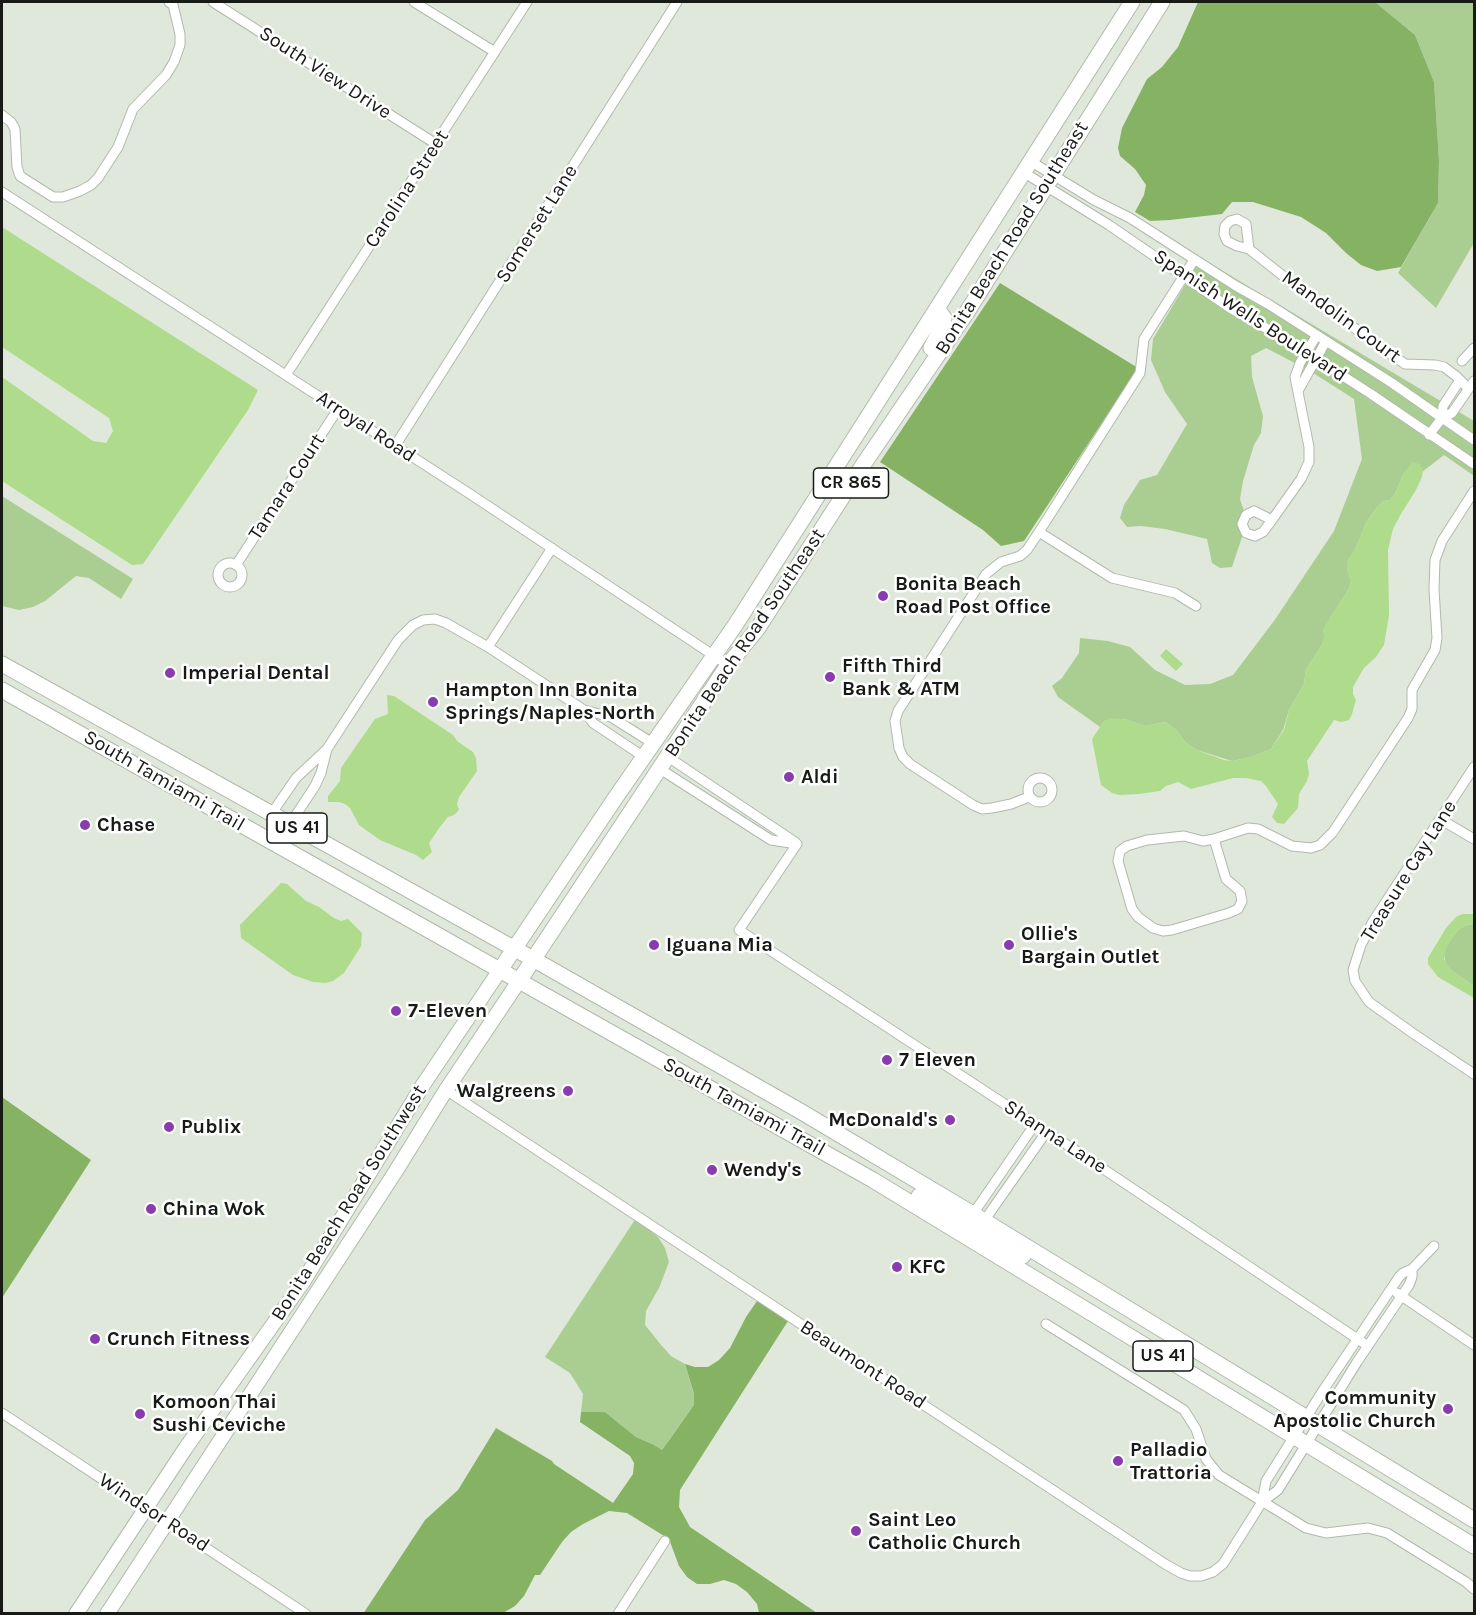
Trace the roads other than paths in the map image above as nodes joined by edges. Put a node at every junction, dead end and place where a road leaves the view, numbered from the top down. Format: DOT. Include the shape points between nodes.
graph roads {
  1 [pos="169,2"];
  2 [pos="213,2"];
  3 [pos="414,2"];
  4 [pos="527,2"];
  5 [pos="677,2"];
  6 [pos="1132,2"];
  7 [pos="1162,2"];
  8 [pos="495,52"];
  9 [pos="2,115"];
  10 [pos="436,144"];
  11 [pos="1027,166"];
  12 [pos="1049,180"];
  13 [pos="2,192"];
  14 [pos="1249,249"];
  15 [pos="1194,260"];
  16 [pos="1184,275"];
  17 [pos="938,308"];
  18 [pos="1317,335"];
  19 [pos="1326,341"];
  20 [pos="1474,348"];
  21 [pos="1307,352"];
  22 [pos="1316,358"];
  23 [pos="1462,361"];
  24 [pos="286,375"];
  25 [pos="1460,380"];
  26 [pos="1472,385"];
  27 [pos="1298,391"];
  28 [pos="338,409"];
  29 [pos="1442,418"];
  30 [pos="1429,435"];
  31 [pos="880,440"];
  32 [pos="1474,440"];
  33 [pos="395,446"];
  34 [pos="1474,464"];
  35 [pos="1474,491"];
  36 [pos="1272,520"];
  37 [pos="1039,532"];
  38 [pos="552,548"];
  39 [pos="236,565"];
  40 [pos="1196,606"];
  41 [pos="488,647"];
  42 [pos="714,656"];
  43 [pos="2,664"];
  44 [pos="728,665"];
  45 [pos="2,690"];
  46 [pos="584,710"];
  47 [pos="654,744"];
  48 [pos="327,749"];
  49 [pos="644,757"];
  50 [pos="664,763"];
  51 [pos="1474,767"];
  52 [pos="1029,797"];
  53 [pos="272,813"];
  54 [pos="1440,819"];
  55 [pos="290,824"];
  56 [pos="1214,839"];
  57 [pos="1474,839"];
  58 [pos="771,840"];
  59 [pos="797,844"];
  60 [pos="783,866"];
  61 [pos="514,949"];
  62 [pos="533,959"];
  63 [pos="500,970"];
  64 [pos="519,981"];
  65 [pos="1474,1074"];
  66 [pos="446,1090"];
  67 [pos="1035,1124"];
  68 [pos="1047,1131"];
  69 [pos="873,1180"];
  70 [pos="979,1217"];
  71 [pos="966,1235"];
  72 [pos="1434,1246"];
  73 [pos="1412,1269"];
  74 [pos="1092,1286"];
  75 [pos="1391,1290"];
  76 [pos="1402,1296"];
  77 [pos="290,1299"];
  78 [pos="304,1310"];
  79 [pos="1046,1324"];
  80 [pos="1358,1339"];
  81 [pos="1474,1345"];
  82 [pos="1368,1346"];
  83 [pos="2,1413"];
  84 [pos="1313,1421"];
  85 [pos="1300,1440"];
  86 [pos="1262,1502"];
  87 [pos="146,1507"];
  88 [pos="1474,1520"];
  89 [pos="167,1521"];
  90 [pos="665,1541"];
  91 [pos="1474,1546"];
  92 [pos="1474,1589"];
  93 [pos="76,1614"];
  94 [pos="107,1614"];
  95 [pos="306,1614"];
  96 [pos="618,1614"];
  1 -- 9 [label="street" via="180,34 174,62 133,109 118,147 91,184 63,197 53,197 20,176 15,129"];
  2 -- 10 [label="street, South View Drive"];
  3 -- 8 [label="street"];
  4 -- 8 [label="street, Carolina Street"];
  5 -- 33 [label="street, Somerset Lane"];
  6 -- 11 [label="main road, Bonita Beach Road Southeast / CR 865"];
  7 -- 12 [label="main road, Bonita Beach Road Southeast / CR 865"];
  8 -- 10 [label="street, Carolina Street"];
  10 -- 24 [label="street, Carolina Street"];
  11 -- 12 [label="street, Spanish Wells Boulevard"];
  11 -- 17 [label="main road, Bonita Beach Road Southeast / CR 865"];
  12 -- 15 [label="street, Spanish Wells Boulevard" via="1130,218"];
  12 -- 16 [label="street, Spanish Wells Boulevard"];
  12 -- 31 [label="main road, Bonita Beach Road Southeast / CR 865" via="967,312"];
  13 -- 24 [label="street, Arroyal Road"];
  14 -- 25 [label="street, Mandolin Court" via="1405,364 1435,365"];
  15 -- 16 [label="street"];
  15 -- 18 [label="street, Spanish Wells Boulevard"];
  16 -- 21 [label="street, Spanish Wells Boulevard" via="1230,308"];
  16 -- 37 [label="street" via="1144,339 1140,373"];
  17 -- 31 [label="main road" via="944,318 941,332 887,417"];
  17 -- 42 [label="main road, Bonita Beach Road Southeast / CR 865"];
  18 -- 19 [label="street, Spanish Wells Boulevard"];
  18 -- 21 [label="street"];
  19 -- 22 [label="street"];
  19 -- 29 [label="street, Spanish Wells Boulevard"];
  20 -- 23 [label="street"];
  21 -- 22 [label="street, Spanish Wells Boulevard"];
  21 -- 27 [label="street" via="1295,377"];
  22 -- 27 [label="street"];
  22 -- 30 [label="street, Spanish Wells Boulevard"];
  24 -- 28 [label="street, Arroyal Road"];
  25 -- 26 [label="street, Mandolin Court"];
  25 -- 29 [label="street" via="1443,406"];
  26 -- 29 [label="street" via="1452,413"];
  27 -- 36 [label="street" via="1309,462"];
  28 -- 33 [label="street, Arroyal Road"];
  28 -- 39 [label="street, Tamara Court"];
  29 -- 30 [label="street"];
  29 -- 32 [label="street, Spanish Wells Boulevard"];
  30 -- 34 [label="street, Spanish Wells Boulevard"];
  31 -- 44 [label="main road, Bonita Beach Road Southeast / CR 865" via="758,628"];
  33 -- 38 [label="street, Arroyal Road"];
  35 -- 56 [label="street" via="1442,541 1435,560 1437,638 1435,650 1412,690 1412,709 1333,832 1311,848 1292,846 1248,828"];
  37 -- 40 [label="street" via="1112,578 1175,593"];
  37 -- 52 [label="street" via="1020,556 1001,562 986,574 895,721 903,757 973,805 992,808"];
  38 -- 41 [label="street"];
  38 -- 42 [label="street, Arroyal Road"];
  41 -- 46 [label="street"];
  41 -- 48 [label="street" via="446,623 423,620 413,625 398,640"];
  42 -- 44 [label="street, Arroyal Road"];
  42 -- 47 [label="main road, Bonita Beach Road Southeast / CR 865"];
  43 -- 53 [label="main road, South Tamiami Trail / US 41"];
  44 -- 50 [label="main road, Bonita Beach Road Southeast / CR 865"];
  45 -- 63 [label="main road, South Tamiami Trail / US 41"];
  46 -- 47 [label="street" via="611,717"];
  46 -- 49 [label="street" via="593,723"];
  47 -- 49 [label="main road, Bonita Beach Road Southeast / CR 865"];
  48 -- 53 [label="street" via="296,778"];
  48 -- 55 [label="street" via="315,786"];
  49 -- 61 [label="main road, Bonita Beach Road Southeast / CR 865"];
  50 -- 58 [label="street"];
  50 -- 59 [label="street"];
  50 -- 62 [label="main road, Bonita Beach Road Southeast / CR 865"];
  51 -- 54 [label="street, Treasure Cay Lane"];
  53 -- 55 [label="main road, South Tamiami Trail / US 41"];
  54 -- 57 [label="street"];
  54 -- 65 [label="street, Treasure Cay Lane" via="1372,923 1356,959 1354,978 1369,1002"];
  55 -- 61 [label="main road, South Tamiami Trail / US 41"];
  56 -- 56 [label="street" via="1226,879 1240,891 1242,901 1238,909 1163,931 1138,917 1123,881 1120,851 1147,840 1184,836 1203,841"];
  58 -- 59 [label="street"];
  58 -- 60 [label="street" via="782,852"];
  59 -- 60 [label="street"];
  60 -- 67 [label="street, Shanna Lane" via="739,930"];
  61 -- 62 [label="main road, South Tamiami Trail / US 41"];
  61 -- 63 [label="main road, Bonita Beach Road Southeast / CR 865"];
  62 -- 64 [label="main road, Bonita Beach Road Southeast / CR 865"];
  62 -- 70 [label="main road, South Tamiami Trail / US 41"];
  63 -- 64 [label="main road, South Tamiami Trail / US 41"];
  63 -- 77 [label="main road, Bonita Beach Road Southwest / CR 865" via="423,1084 344,1218"];
  64 -- 66 [label="main road, Bonita Beach Road Southwest / CR 865"];
  64 -- 69 [label="main road, South Tamiami Trail / US 41"];
  66 -- 78 [label="main road, Bonita Beach Road Southwest / CR 865"];
  66 -- 86 [label="street, Beaumont Road" via="1181,1573 1201,1576 1213,1572"];
  67 -- 68 [label="street, Shanna Lane"];
  67 -- 70 [label="street"];
  68 -- 70 [label="street"];
  68 -- 80 [label="street, Shanna Lane"];
  69 -- 70 [label="main road" via="920,1197 967,1221"];
  69 -- 71 [label="main road, South Tamiami Trail / US 41"];
  70 -- 74 [label="main road, South Tamiami Trail / US 41"];
  71 -- 74 [label="main road" via="987,1235 1040,1266"];
  71 -- 85 [label="main road, South Tamiami Trail / US 41"];
  72 -- 73 [label="street, Beaumont Road"];
  73 -- 75 [label="street, Beaumont Road" via="1403,1273"];
  73 -- 76 [label="street, Beaumont Road"];
  74 -- 84 [label="main road, South Tamiami Trail / US 41"];
  75 -- 76 [label="street"];
  75 -- 80 [label="street, Beaumont Road"];
  76 -- 81 [label="street"];
  76 -- 82 [label="street, Beaumont Road"];
  77 -- 78 [label="main road"];
  77 -- 87 [label="main road, Bonita Beach Road Southwest / CR 865"];
  78 -- 89 [label="main road, Bonita Beach Road Southwest / CR 865"];
  79 -- 86 [label="street" via="1184,1410 1212,1468"];
  80 -- 82 [label="street, Shanna Lane"];
  80 -- 84 [label="street, Beaumont Road"];
  82 -- 84 [label="street, Beaumont Road"];
  83 -- 87 [label="street, Windsor Road"];
  84 -- 85 [label="street, Beaumont Road"];
  84 -- 85 [label="street, Beaumont Road"];
  84 -- 88 [label="main road, South Tamiami Trail / US 41"];
  85 -- 86 [label="street, Beaumont Road" via="1278,1490"];
  85 -- 86 [label="street, Beaumont Road" via="1266,1481"];
  85 -- 91 [label="main road, South Tamiami Trail / US 41"];
  86 -- 92 [label="street" via="1316,1531 1368,1528 1387,1533"];
  87 -- 89 [label="street, Windsor Road"];
  87 -- 93 [label="main road, Bonita Beach Road Southwest / CR 865"];
  89 -- 94 [label="main road, Bonita Beach Road Southwest / CR 865"];
  89 -- 95 [label="street, Windsor Road"];
  90 -- 96 [label="street"];
}
